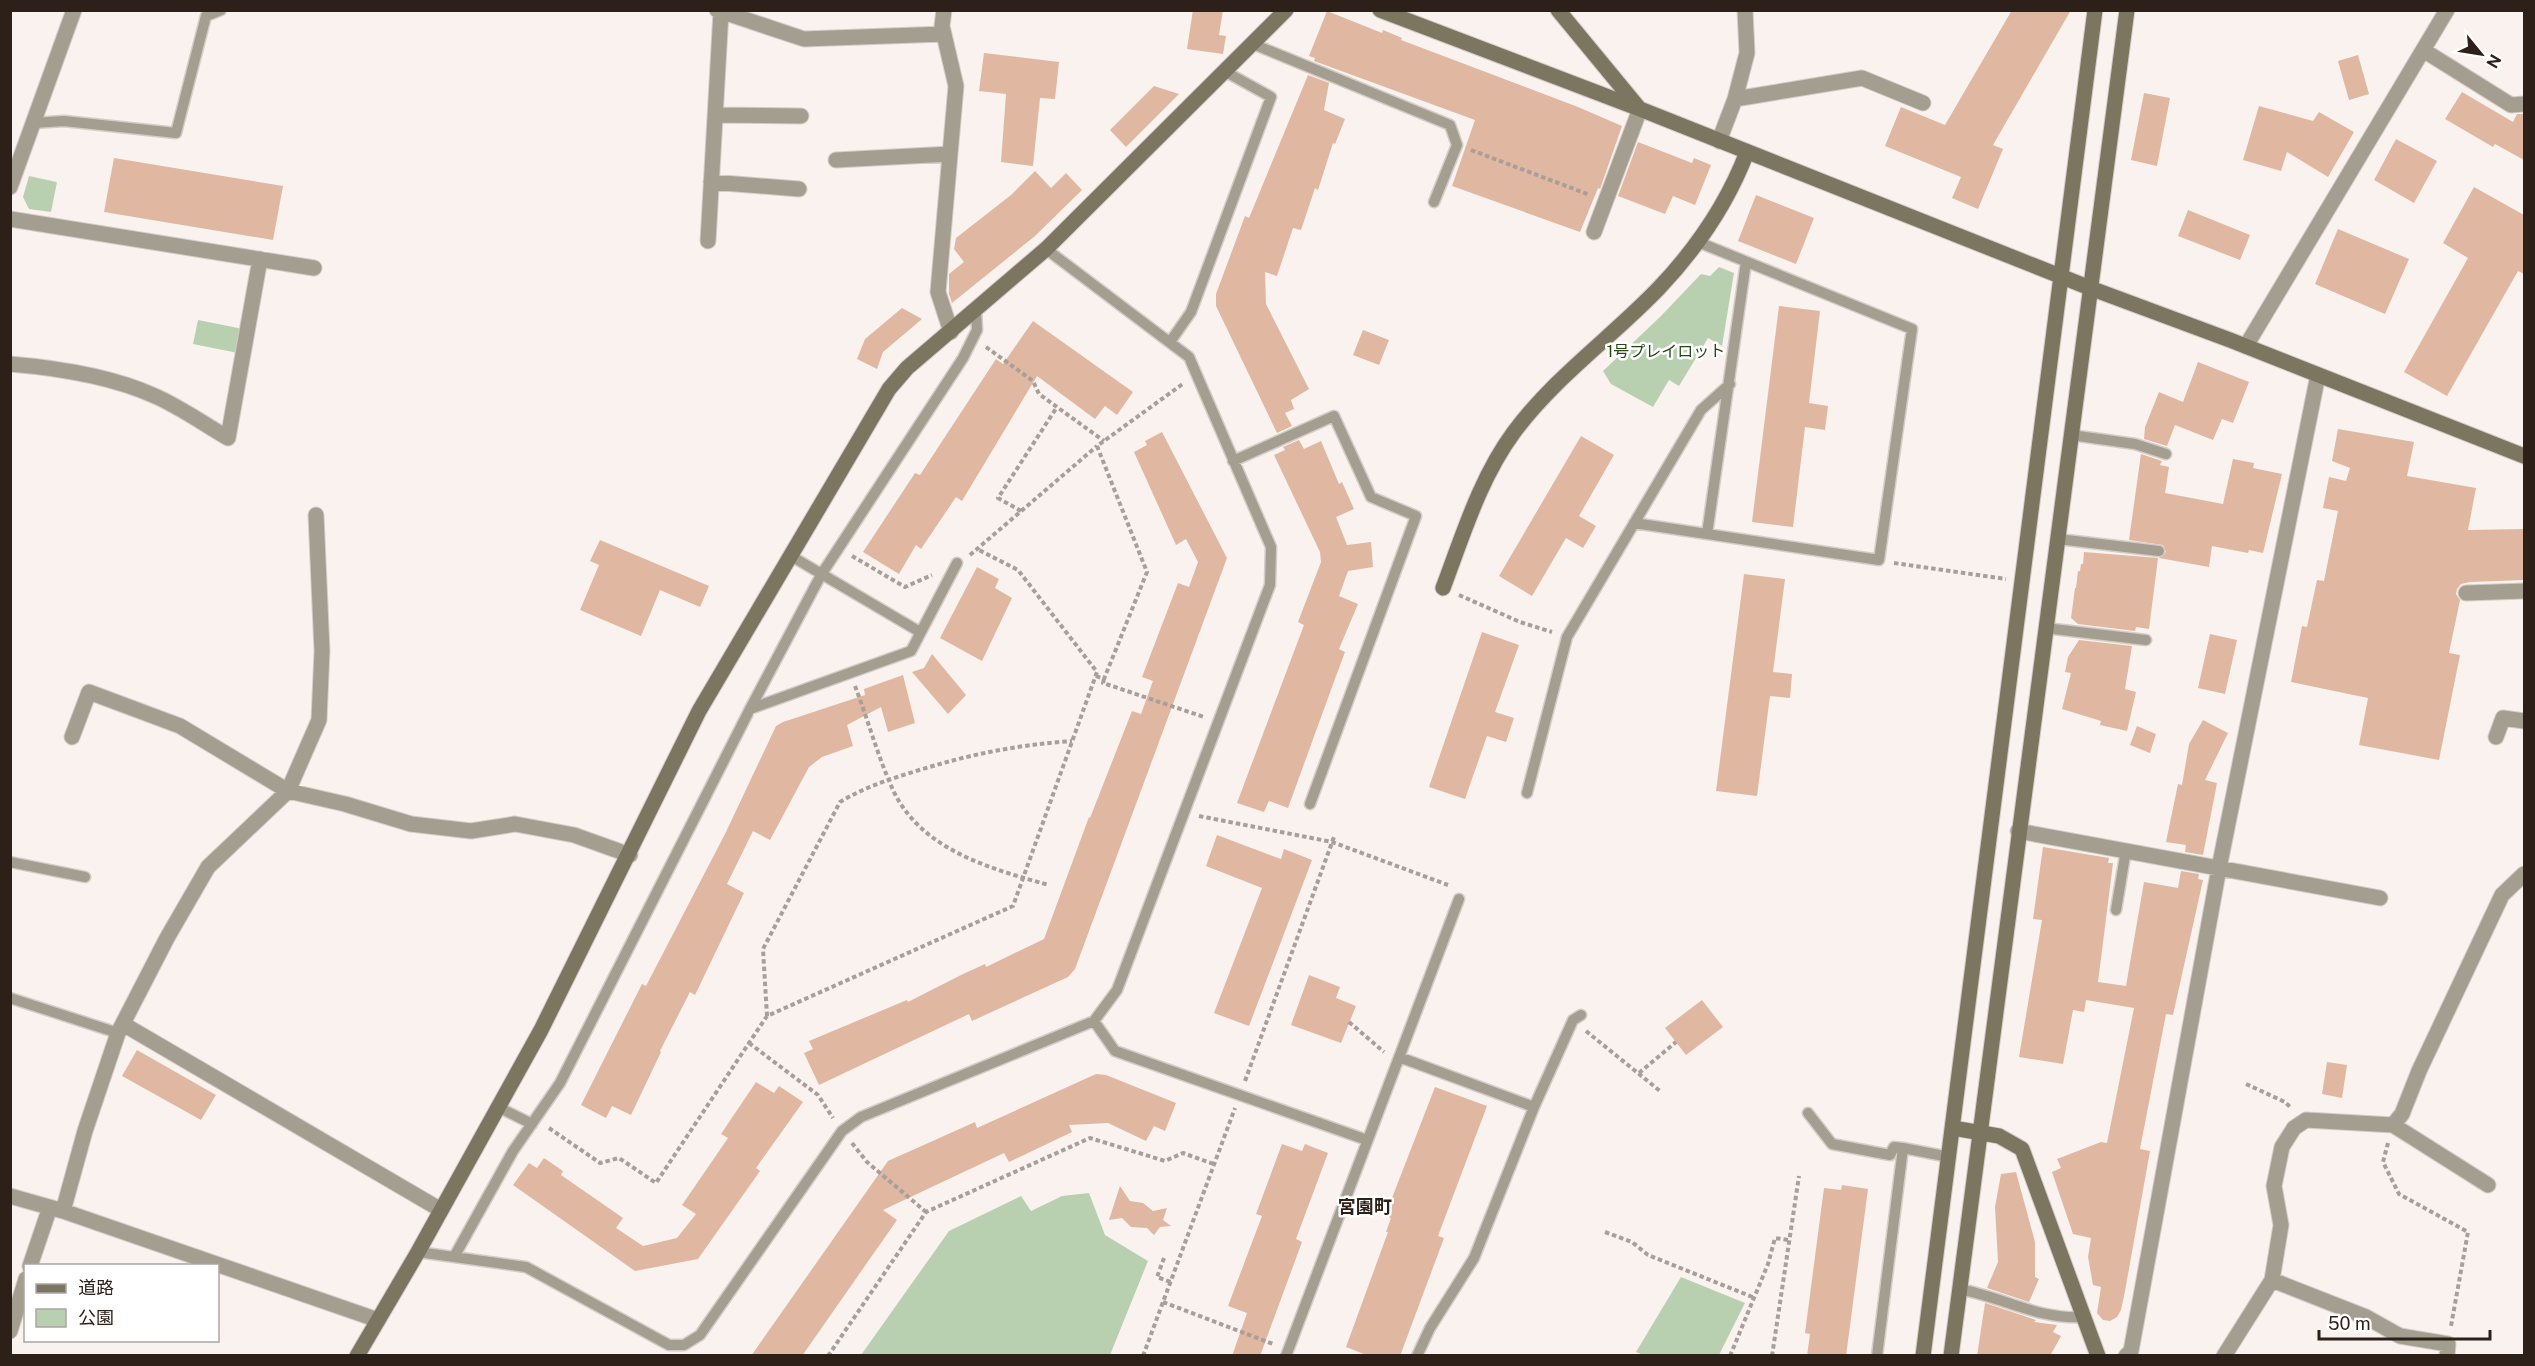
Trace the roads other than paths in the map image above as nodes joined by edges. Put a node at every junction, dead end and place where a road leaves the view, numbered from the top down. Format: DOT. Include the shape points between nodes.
graph roads {
  1 [pos="74,10"];
  2 [pos="220,10"];
  3 [pos="944,10"];
  4 [pos="1286,10"];
  5 [pos="1380,10"];
  6 [pos="1558,10"];
  7 [pos="1745,10"];
  8 [pos="2095,10"];
  9 [pos="2127,10"];
  10 [pos="2447,10"];
  11 [pos="719,11"];
  12 [pos="944,34"];
  13 [pos="1253,44"];
  14 [pos="2423,50"];
  15 [pos="1226,72"];
  16 [pos="1735,99"];
  17 [pos="1923,103"];
  18 [pos="2524,104"];
  19 [pos="1640,109"];
  20 [pos="715,115"];
  21 [pos="801,116"];
  22 [pos="33,123"];
  23 [pos="1719,141"];
  24 [pos="1747,152"];
  25 [pos="950,154"];
  26 [pos="836,160"];
  27 [pos="711,182"];
  28 [pos="10,187"];
  29 [pos="799,189"];
  30 [pos="1434,202"];
  31 [pos="10,219"];
  32 [pos="1594,232"];
  33 [pos="708,241"];
  34 [pos="1698,242"];
  35 [pos="1046,249"];
  36 [pos="260,259"];
  37 [pos="1746,262"];
  38 [pos="314,268"];
  39 [pos="2060,276"];
  40 [pos="2091,288"];
  41 [pos="976,310"];
  42 [pos="951,332"];
  43 [pos="1170,342"];
  44 [pos="2246,346"];
  45 [pos="10,364"];
  46 [pos="2318,375"];
  47 [pos="1730,384"];
  48 [pos="2071,435"];
  49 [pos="2166,454"];
  50 [pos="2524,456"];
  51 [pos="1233,461"];
  52 [pos="316,515"];
  53 [pos="1634,523"];
  54 [pos="1707,534"];
  55 [pos="2058,539"];
  56 [pos="2159,551"];
  57 [pos="791,556"];
  58 [pos="957,563"];
  59 [pos="821,575"];
  60 [pos="1443,588"];
  61 [pos="2524,591"];
  62 [pos="2466,593"];
  63 [pos="2045,628"];
  64 [pos="920,632"];
  65 [pos="2145,640"];
  66 [pos="750,709"];
  67 [pos="2524,721"];
  68 [pos="72,737"];
  69 [pos="2496,737"];
  70 [pos="288,791"];
  71 [pos="1527,793"];
  72 [pos="1310,804"];
  73 [pos="2018,831"];
  74 [pos="2126,850"];
  75 [pos="630,855"];
  76 [pos="10,862"];
  77 [pos="2218,868"];
  78 [pos="2524,874"];
  79 [pos="85,877"];
  80 [pos="2380,898"];
  81 [pos="1459,899"];
  82 [pos="2116,909"];
  83 [pos="10,998"];
  84 [pos="1577,1017"];
  85 [pos="1094,1021"];
  86 [pos="120,1029"];
  87 [pos="1399,1057"];
  88 [pos="498,1107"];
  89 [pos="1534,1107"];
  90 [pos="1808,1113"];
  91 [pos="533,1122"];
  92 [pos="2392,1125"];
  93 [pos="1953,1128"];
  94 [pos="1980,1131"];
  95 [pos="1367,1140"];
  96 [pos="1904,1148"];
  97 [pos="1949,1157"];
  98 [pos="2488,1185"];
  99 [pos="10,1196"];
  100 [pos="57,1209"];
  101 [pos="441,1210"];
  102 [pos="418,1252"];
  103 [pos="454,1257"];
  104 [pos="31,1264"];
  105 [pos="216,1264"];
  106 [pos="219,1265"];
  107 [pos="2272,1280"];
  108 [pos="24,1286"];
  109 [pos="1959,1288"];
  110 [pos="2084,1317"];
  111 [pos="378,1320"];
  112 [pos="10,1331"];
  113 [pos="2447,1350"];
  114 [pos="1287,1353"];
  115 [pos="2133,1354"];
  116 [pos="357,1356"];
  117 [pos="1417,1356"];
  118 [pos="1877,1356"];
  119 [pos="1923,1356"];
  120 [pos="1951,1356"];
  121 [pos="2098,1356"];
  122 [pos="2224,1356"];
  1 -- 22 [label="street"];
  2 -- 22 [label="lane" via="206,16 176,133 64,121"];
  3 -- 12 [label="street"];
  4 -- 13 [label="street"];
  5 -- 19 [label="street"];
  6 -- 19 [label="street"];
  7 -- 16 [label="street" via="1748,53"];
  8 -- 39 [label="street"];
  9 -- 40 [label="street"];
  10 -- 14 [label="street"];
  11 -- 12 [label="street" via="804,39"];
  11 -- 20 [label="street"];
  12 -- 25 [label="street" via="956,86"];
  13 -- 15 [label="street"];
  13 -- 30 [label="lane" via="1449,125 1457,145"];
  14 -- 18 [label="street" via="2511,105"];
  14 -- 44 [label="street"];
  15 -- 35 [label="street"];
  15 -- 43 [label="lane" via="1271,97 1191,312"];
  16 -- 17 [label="street" via="1862,78"];
  16 -- 23 [label="street"];
  19 -- 23 [label="street"];
  19 -- 32 [label="street"];
  20 -- 21 [label="street"];
  20 -- 27 [label="street"];
  22 -- 28 [label="street"];
  23 -- 24 [label="street"];
  24 -- 34 [label="street"];
  24 -- 39 [label="street"];
  25 -- 26 [label="street"];
  25 -- 42 [label="street" via="938,292"];
  27 -- 29 [label="street"];
  27 -- 33 [label="street"];
  31 -- 36 [label="street"];
  34 -- 37 [label="lane"];
  34 -- 60 [label="street" via="1659,288 1547,394 1514,433 1481,489"];
  35 -- 41 [label="street"];
  35 -- 43 [label="lane"];
  36 -- 38 [label="street"];
  36 -- 45 [label="street" via="228,438 156,396 119,383"];
  37 -- 47 [label="lane"];
  37 -- 54 [label="lane" via="1912,329 1879,560"];
  39 -- 40 [label="street"];
  39 -- 93 [label="street"];
  40 -- 44 [label="street"];
  40 -- 48 [label="street"];
  41 -- 42 [label="street"];
  41 -- 59 [label="lane" via="977,330 963,358"];
  42 -- 57 [label="street" via="889,389"];
  43 -- 51 [label="lane" via="1189,357"];
  44 -- 46 [label="street"];
  46 -- 50 [label="street"];
  46 -- 77 [label="street"];
  47 -- 53 [label="lane" via="1701,410"];
  47 -- 54 [label="lane"];
  48 -- 49 [label="lane" via="2135,444"];
  48 -- 55 [label="street"];
  51 -- 72 [label="lane" via="1334,416 1371,497 1416,516"];
  51 -- 85 [label="lane" via="1271,547 1270,585 1117,990"];
  52 -- 70 [label="street" via="322,651 319,720"];
  53 -- 54 [label="lane"];
  53 -- 71 [label="lane" via="1567,637"];
  55 -- 56 [label="lane"];
  55 -- 63 [label="street"];
  57 -- 59 [label="lane"];
  57 -- 75 [label="street" via="699,711"];
  58 -- 64 [label="lane"];
  59 -- 64 [label="lane"];
  59 -- 66 [label="lane"];
  61 -- 62 [label="street"];
  63 -- 65 [label="lane"];
  63 -- 73 [label="street"];
  64 -- 66 [label="lane" via="911,651"];
  66 -- 91 [label="lane" via="560,1083"];
  67 -- 69 [label="street" via="2503,718"];
  68 -- 70 [label="street" via="89,692 180,726"];
  70 -- 75 [label="street" via="411,824 471,831 515,824 574,835"];
  70 -- 86 [label="street" via="208,867"];
  73 -- 74 [label="street"];
  73 -- 94 [label="street"];
  74 -- 77 [label="street"];
  74 -- 82 [label="lane"];
  75 -- 88 [label="street"];
  76 -- 79 [label="lane"];
  77 -- 80 [label="street"];
  77 -- 115 [label="street"];
  78 -- 92 [label="street" via="2502,895 2402,1114"];
  81 -- 87 [label="lane"];
  83 -- 86 [label="lane"];
  84 -- 89 [label="lane"];
  85 -- 95 [label="lane" via="1115,1051"];
  85 -- 103 [label="lane" via="861,1117 842,1131 700,1335 684,1345 669,1345 526,1266"];
  86 -- 100 [label="street"];
  86 -- 101 [label="street"];
  87 -- 89 [label="lane"];
  87 -- 95 [label="lane"];
  88 -- 91 [label="lane"];
  88 -- 101 [label="street"];
  89 -- 117 [label="lane" via="1474,1258"];
  90 -- 96 [label="lane" via="1832,1144 1890,1155 1894,1147"];
  91 -- 103 [label="lane"];
  92 -- 98 [label="street"];
  92 -- 107 [label="street" via="2306,1120 2294,1128 2282,1147 2274,1186 2281,1225"];
  93 -- 94 [label="street"];
  93 -- 97 [label="street"];
  94 -- 109 [label="street"];
  94 -- 110 [label="street" via="2002,1137 2022,1149"];
  95 -- 114 [label="lane"];
  96 -- 97 [label="lane"];
  96 -- 118 [label="lane"];
  97 -- 119 [label="street"];
  99 -- 100 [label="street"];
  100 -- 104 [label="street"];
  100 -- 105 [label="street"];
  101 -- 102 [label="street"];
  102 -- 103 [label="lane"];
  102 -- 111 [label="street"];
  106 -- 111 [label="street"];
  107 -- 113 [label="street" via="2366,1317 2400,1336"];
  107 -- 122 [label="street"];
  108 -- 112 [label="street"];
  109 -- 110 [label="lane" via="2059,1318"];
  109 -- 120 [label="street"];
  110 -- 121 [label="street"];
  111 -- 116 [label="street"];
}
